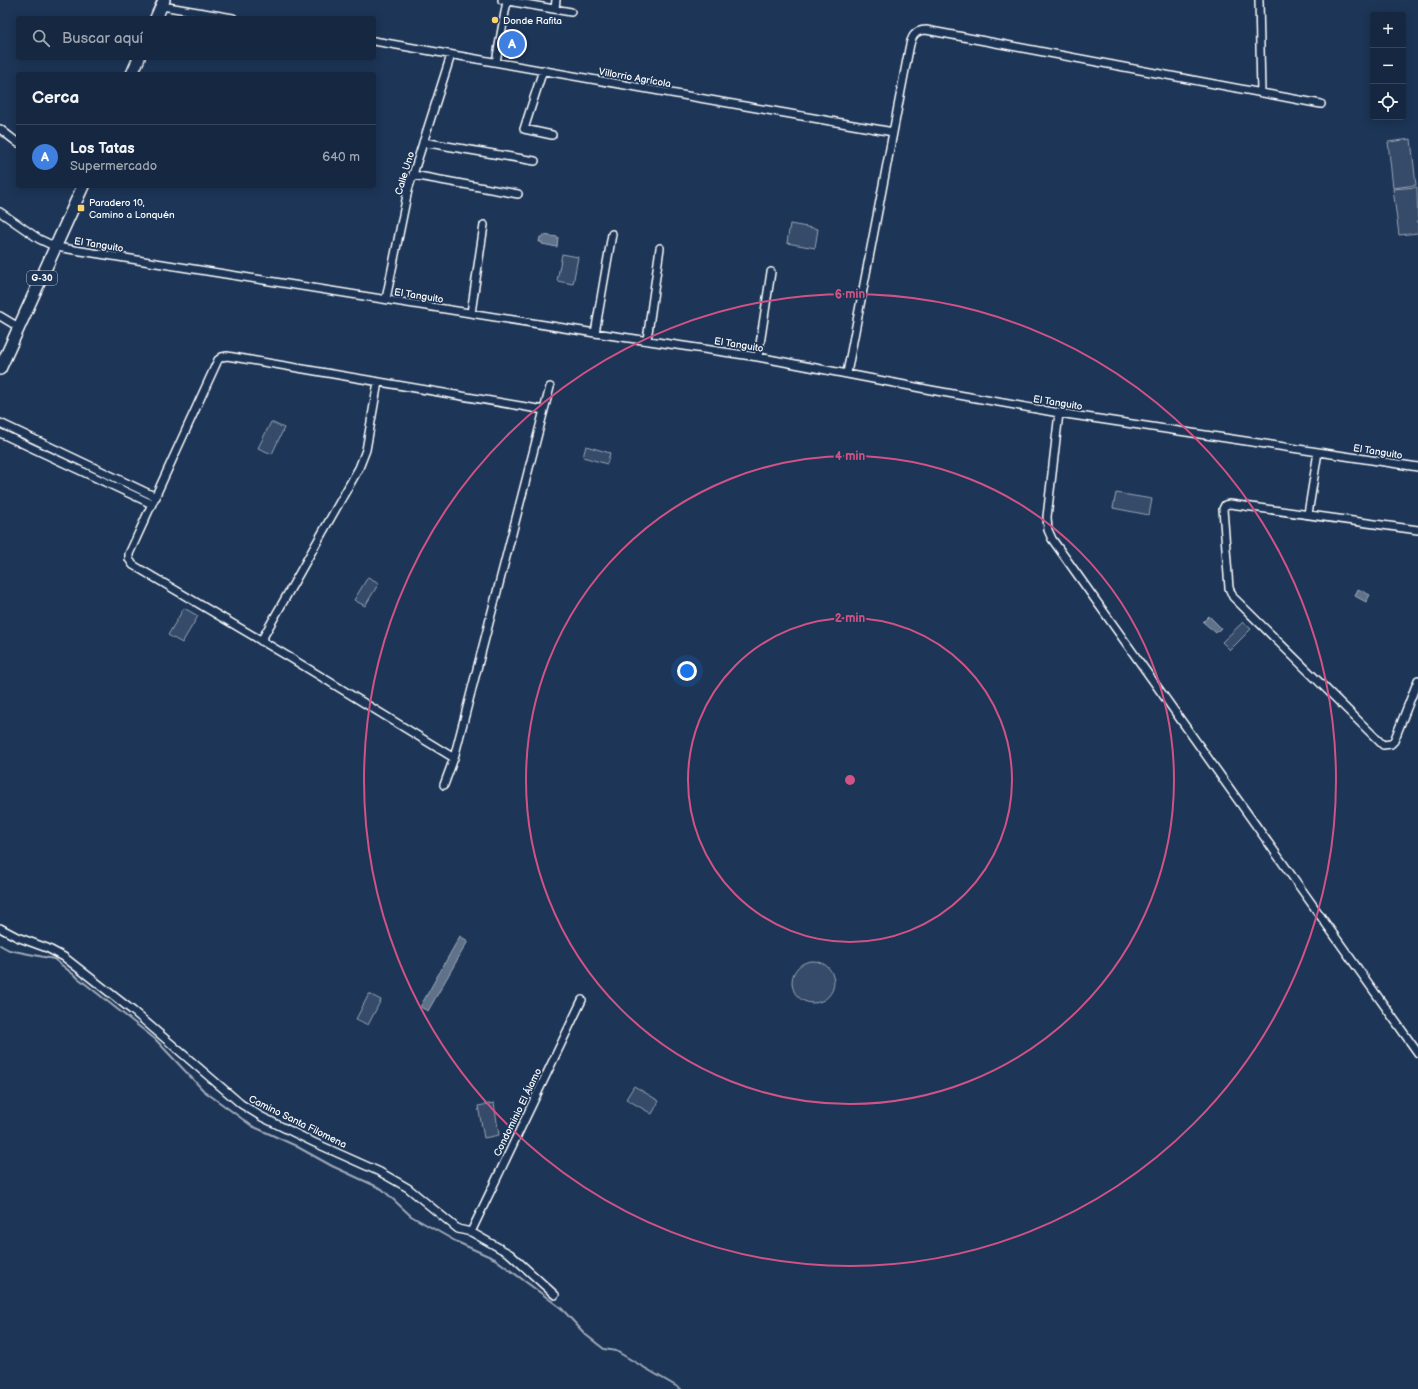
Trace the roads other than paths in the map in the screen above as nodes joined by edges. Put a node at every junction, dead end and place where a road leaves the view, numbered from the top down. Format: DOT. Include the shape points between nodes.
graph roads {
  1 [pos="504,0"];
  2 [pos="556,0"];
  3 [pos="1259,0"];
  4 [pos="516,1"];
  5 [pos="163,3"];
  6 [pos="554,9"];
  7 [pos="571,12"];
  8 [pos="157,16"];
  9 [pos="225,16"];
  10 [pos="376,41"];
  11 [pos="451,55"];
  12 [pos="138,60"];
  13 [pos="496,62"];
  14 [pos="543,70"];
  15 [pos="133,72"];
  16 [pos="1261,92"];
  17 [pos="1321,104"];
  18 [pos="0,129"];
  19 [pos="893,132"];
  20 [pos="552,135"];
  21 [pos="16,141"];
  22 [pos="423,142"];
  23 [pos="535,161"];
  24 [pos="413,175"];
  25 [pos="81,188"];
  26 [pos="518,194"];
  27 [pos="0,212"];
  28 [pos="484,225"];
  29 [pos="612,234"];
  30 [pos="56,247"];
  31 [pos="660,248"];
  32 [pos="771,272"];
  33 [pos="386,299"];
  34 [pos="471,313"];
  35 [pos="0,316"];
  36 [pos="20,328"];
  37 [pos="595,333"];
  38 [pos="647,340"];
  39 [pos="758,357"];
  40 [pos="0,369"];
  41 [pos="847,373"];
  42 [pos="378,382"];
  43 [pos="550,387"];
  44 [pos="544,410"];
  45 [pos="1059,413"];
  46 [pos="0,423"];
  47 [pos="0,433"];
  48 [pos="1318,452"];
  49 [pos="1418,467"];
  50 [pos="156,497"];
  51 [pos="152,504"];
  52 [pos="1308,514"];
  53 [pos="1418,530"];
  54 [pos="260,641"];
  55 [pos="1418,680"];
  56 [pos="454,758"];
  57 [pos="444,785"];
  58 [pos="0,928"];
  59 [pos="582,1000"];
  60 [pos="1418,1053"];
  61 [pos="471,1232"];
  62 [pos="555,1294"];
  1 -- 4 [label="street"];
  1 -- 13 [label="street"];
  2 -- 6 [label="street"];
  3 -- 16 [label="street"];
  4 -- 6 [label="street"];
  5 -- 8 [label="main road"];
  5 -- 9 [label="street"];
  6 -- 7 [label="street"];
  10 -- 11 [label="street, Villorrio Agrícola"];
  11 -- 13 [label="street, Villorrio Agrícola"];
  11 -- 22 [label="street, Calle Uno"];
  12 -- 15 [label="main road"];
  13 -- 14 [label="street, Villorrio Agrícola"];
  14 -- 19 [label="street, Villorrio Agrícola"];
  14 -- 20 [label="street" via="524,130"];
  16 -- 17 [label="street"];
  16 -- 19 [label="street" via="919,30 911,39"];
  18 -- 21 [label="street"];
  19 -- 41 [label="street"];
  22 -- 23 [label="street"];
  22 -- 24 [label="street, Calle Uno"];
  24 -- 26 [label="street"];
  24 -- 33 [label="street, Calle Uno"];
  25 -- 30 [label="main road, G-30"];
  27 -- 30 [label="street, El Tanguito" via="39,239"];
  28 -- 34 [label="street"];
  29 -- 37 [label="street"];
  30 -- 33 [label="street, El Tanguito"];
  30 -- 36 [label="main road, G-30"];
  31 -- 38 [label="street"];
  32 -- 39 [label="street"];
  33 -- 34 [label="street, El Tanguito"];
  34 -- 37 [label="street, El Tanguito"];
  35 -- 36 [label="street"];
  36 -- 40 [label="main road, G-30"];
  37 -- 38 [label="street, El Tanguito"];
  38 -- 39 [label="street, El Tanguito"];
  39 -- 41 [label="street, El Tanguito"];
  41 -- 45 [label="street, El Tanguito"];
  42 -- 44 [label="street"];
  42 -- 50 [label="street" via="222,357 218,360"];
  42 -- 54 [label="street" via="366,450 359,468"];
  43 -- 44 [label="street"];
  44 -- 56 [label="street"];
  45 -- 48 [label="street, El Tanguito"];
  45 -- 60 [label="street" via="1047,517 1052,539"];
  46 -- 50 [label="street"];
  47 -- 51 [label="street"];
  48 -- 49 [label="street, El Tanguito"];
  48 -- 52 [label="street"];
  50 -- 51 [label="street"];
  51 -- 54 [label="street" via="129,554 131,563"];
  52 -- 53 [label="street"];
  52 -- 55 [label="street" via="1225,505 1223,512 1228,573 1233,597 1383,745 1391,744 1394,740"];
  54 -- 56 [label="street"];
  56 -- 57 [label="street"];
  58 -- 61 [label="street, Camino Santa Filomena" via="64,957 133,1011 241,1104 313,1142 380,1172 408,1188 458,1229"];
  59 -- 61 [label="street, Condominio El Álamo"];
  61 -- 62 [label="street, Camino Santa Filomena" via="510,1254"];
}
